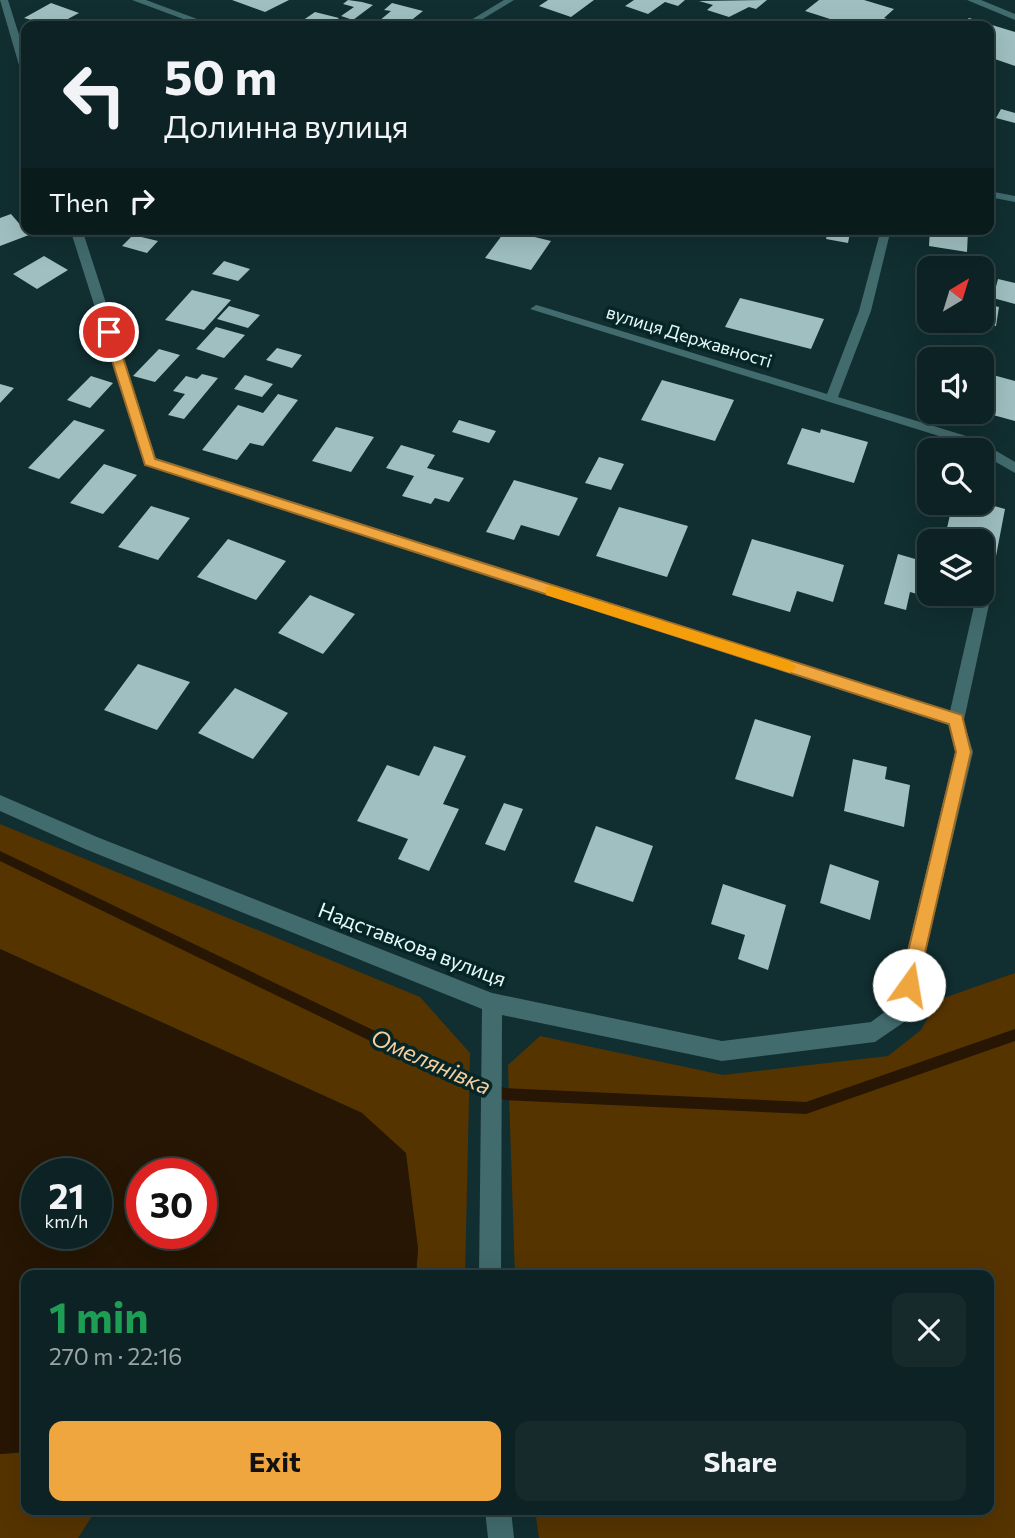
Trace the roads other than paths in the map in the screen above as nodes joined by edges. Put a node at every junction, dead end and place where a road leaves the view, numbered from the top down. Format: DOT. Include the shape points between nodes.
graph roads {
  1 [pos="3,0"];
  2 [pos="137,0"];
  3 [pos="510,0"];
  4 [pos="972,0"];
  5 [pos="4,15"];
  6 [pos="1015,17"];
  7 [pos="197,21"];
  8 [pos="474,21"];
  9 [pos="21,59"];
  10 [pos="994,195"];
  11 [pos="1015,199"];
  12 [pos="78,235"];
  13 [pos="884,235"];
  14 [pos="536,309"];
  15 [pos="831,399"];
  16 [pos="1015,468"];
  17 [pos="981,606"];
  18 [pos="956,720"];
  19 [pos="0,803"];
  20 [pos="492,1003"];
  21 [pos="490,1270"];
  22 [pos="499,1515"];
  23 [pos="501,1538"];
  1 -- 5 [label="street"];
  2 -- 7 [label="street"];
  3 -- 8 [label="lane"];
  4 -- 6 [label="street"];
  5 -- 9 [label="street"];
  10 -- 11 [label="street"];
  12 -- 18 [label="street" via="150,461"];
  13 -- 15 [label="lane" via="865,311"];
  14 -- 15 [label="lane, вулиця Державності"];
  15 -- 16 [label="lane, вулиця Державності" via="972,442"];
  17 -- 18 [label="lane"];
  18 -- 20 [label="street, Надставкова вулиця" via="964,752 904,1011 875,1032 722,1051"];
  19 -- 20 [label="street, Надставкова вулиця"];
  20 -- 21 [label="street"];
  22 -- 23 [label="street"];
}
